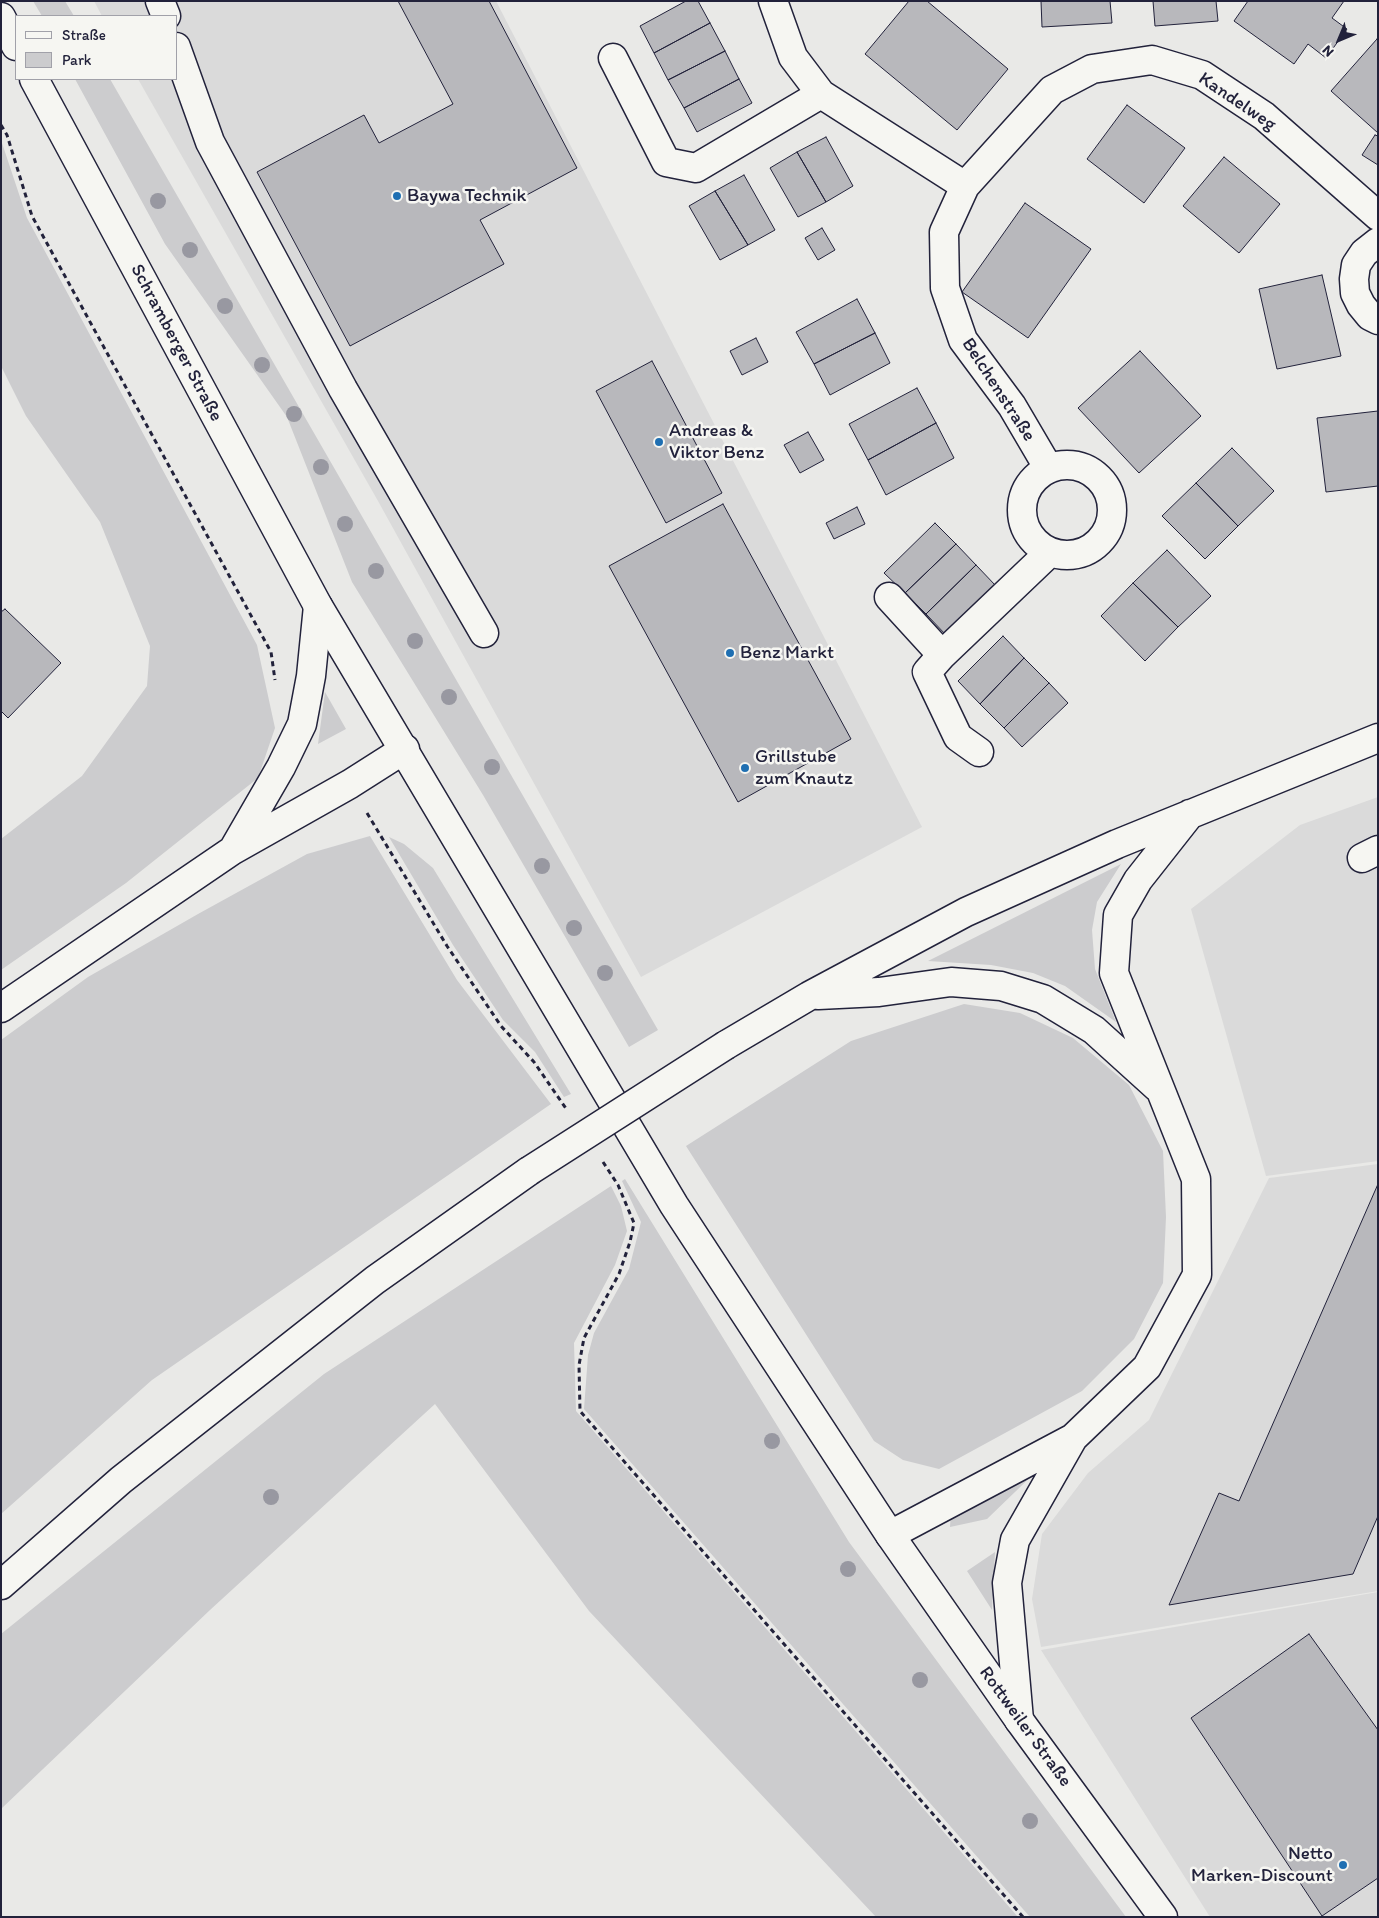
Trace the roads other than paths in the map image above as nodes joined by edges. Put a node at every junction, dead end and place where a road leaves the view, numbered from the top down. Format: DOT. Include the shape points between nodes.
graph roads {
  1 [pos="160,1"];
  2 [pos="773,1"];
  3 [pos="166,15"];
  4 [pos="1,18"];
  5 [pos="15,44"];
  6 [pos="178,52"];
  7 [pos="613,58"];
  8 [pos="35,80"];
  9 [pos="821,94"];
  10 [pos="965,186"];
  11 [pos="1378,216"];
  12 [pos="1378,242"];
  13 [pos="1378,320"];
  14 [pos="1049,469"];
  15 [pos="1050,552"];
  16 [pos="889,597"];
  17 [pos="318,606"];
  18 [pos="484,633"];
  19 [pos="942,654"];
  20 [pos="1378,738"];
  21 [pos="405,749"];
  22 [pos="979,752"];
  23 [pos="1190,814"];
  24 [pos="232,850"];
  25 [pos="809,996"];
  26 [pos="1,1008"];
  27 [pos="1162,1092"];
  28 [pos="1073,1438"];
  29 [pos="890,1535"];
  30 [pos="1,1585"];
  31 [pos="1019,1720"];
  32 [pos="1163,1917"];
  1 -- 3 [label="street"];
  2 -- 9 [label="street" via="793,57"];
  4 -- 5 [label="street"];
  6 -- 18 [label="street" via="210,142 343,389"];
  7 -- 9 [label="street" via="666,162 696,168"];
  8 -- 17 [label="street, Schramberger Straße"];
  9 -- 10 [label="street"];
  10 -- 11 [label="street, Kandelweg" via="1052,90 1092,69 1152,60 1202,75 1264,116"];
  10 -- 14 [label="street, Belchenstraße" via="944,232 945,288 963,340 1012,406"];
  12 -- 13 [label="street" via="1364,253 1356,265 1354,279 1361,305"];
  14 -- 15 [label="street" via="1036,476 1028,487 1022,500 1022,516 1027,531"];
  14 -- 15 [label="street" via="1062,465 1089,471 1108,492 1111,505 1111,519 1105,534 1094,546 1066,555"];
  15 -- 19 [label="street"];
  16 -- 19 [label="street"];
  17 -- 21 [label="street, Schramberger Straße"];
  17 -- 24 [label="street" via="302,724"];
  19 -- 22 [label="street" via="927,672 958,737"];
  20 -- 23 [label="street"];
  21 -- 24 [label="street"];
  21 -- 29 [label="street, Rottweiler Straße" via="674,1205"];
  23 -- 25 [label="street" via="966,912"];
  23 -- 27 [label="street" via="1138,880 1118,915 1114,973"];
  24 -- 26 [label="street"];
  25 -- 27 [label="street" via="878,992 951,982 1001,986 1043,999 1094,1030"];
  25 -- 30 [label="street, bridge" via="529,1171 375,1280 121,1480"];
  27 -- 28 [label="street" via="1196,1179 1197,1275 1146,1367"];
  28 -- 29 [label="street"];
  28 -- 31 [label="street" via="1016,1540 1007,1583"];
  29 -- 31 [label="street, Rottweiler Straße"];
  31 -- 32 [label="street, Rottweiler Straße"];
}
